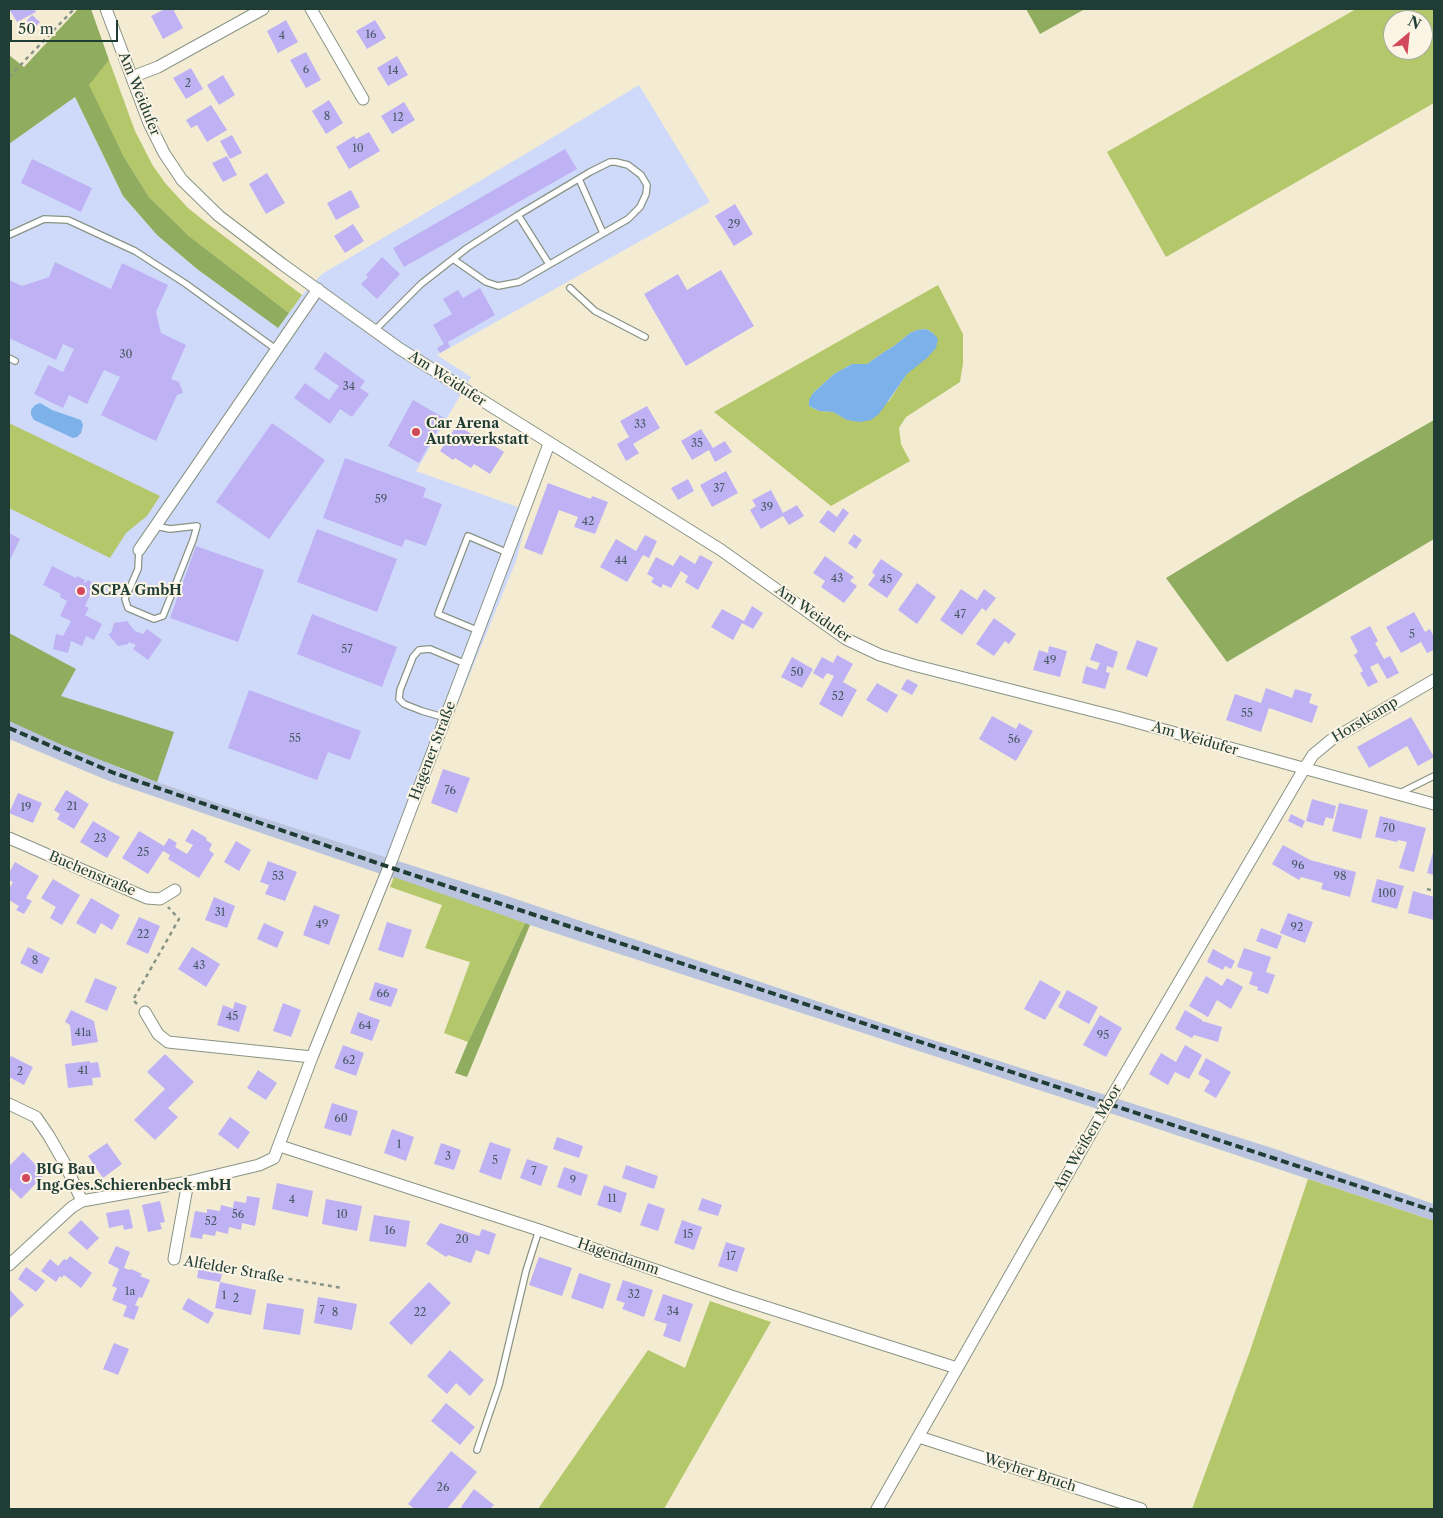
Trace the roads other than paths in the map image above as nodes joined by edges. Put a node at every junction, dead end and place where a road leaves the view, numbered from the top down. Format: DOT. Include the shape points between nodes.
graph roads {
  1 [pos="106,9"];
  2 [pos="263,9"];
  3 [pos="311,9"];
  4 [pos="132,77"];
  5 [pos="363,100"];
  6 [pos="579,179"];
  7 [pos="518,215"];
  8 [pos="603,233"];
  9 [pos="9,235"];
  10 [pos="453,259"];
  11 [pos="549,264"];
  12 [pos="570,288"];
  13 [pos="318,289"];
  14 [pos="375,330"];
  15 [pos="645,337"];
  16 [pos="277,350"];
  17 [pos="549,444"];
  18 [pos="156,526"];
  19 [pos="139,550"];
  20 [pos="508,553"];
  21 [pos="478,630"];
  22 [pos="466,664"];
  23 [pos="1434,680"];
  24 [pos="446,718"];
  25 [pos="1304,769"];
  26 [pos="1434,776"];
  27 [pos="1399,794"];
  28 [pos="1434,804"];
  29 [pos="9,838"];
  30 [pos="175,890"];
  31 [pos="145,1012"];
  32 [pos="312,1057"];
  33 [pos="9,1104"];
  34 [pos="280,1146"];
  35 [pos="188,1182"];
  36 [pos="82,1200"];
  37 [pos="539,1230"];
  38 [pos="174,1259"];
  39 [pos="9,1265"];
  40 [pos="957,1368"];
  41 [pos="919,1437"];
  42 [pos="477,1450"];
  43 [pos="877,1509"];
  44 [pos="1141,1509"];
  1 -- 4 [label="street, Am Weidufer"];
  2 -- 4 [label="street" via="158,67"];
  3 -- 5 [label="street"];
  4 -- 13 [label="street, Am Weidufer" via="149,123 182,180 219,216"];
  6 -- 7 [label="lane"];
  6 -- 8 [label="lane"];
  6 -- 8 [label="lane" via="610,162 616,162 628,165 641,175 647,185 640,207"];
  7 -- 10 [label="lane"];
  7 -- 11 [label="lane"];
  8 -- 11 [label="lane"];
  9 -- 16 [label="lane" via="44,219 68,220 135,251"];
  10 -- 11 [label="lane" via="486,282 498,286 519,282"];
  10 -- 14 [label="lane" via="421,284"];
  12 -- 15 [label="lane" via="595,311"];
  13 -- 14 [label="street, Am Weidufer"];
  13 -- 16 [label="street"];
  14 -- 17 [label="street, Am Weidufer"];
  16 -- 18 [label="street"];
  17 -- 20 [label="street, Hagener Straße"];
  17 -- 25 [label="street, Am Weidufer" via="721,550 846,639 880,655"];
  18 -- 19 [label="street"];
  18 -- 19 [label="lane" via="170,529 197,526 163,616 154,619 128,608 125,599 138,569"];
  20 -- 21 [label="street, Hagener Straße"];
  20 -- 21 [label="lane" via="468,536 438,614"];
  21 -- 22 [label="street, Hagener Straße"];
  22 -- 24 [label="street, Hagener Straße"];
  22 -- 24 [label="lane" via="430,649 419,650 413,656 400,690 399,699 404,704"];
  23 -- 25 [label="street, Horstkamp" via="1331,740 1313,755"];
  24 -- 32 [label="street, Hagener Straße"];
  25 -- 27 [label="street, Am Weidufer"];
  25 -- 40 [label="street, Am Weißen Moor"];
  26 -- 27 [label="lane"];
  27 -- 28 [label="street, Am Weidufer"];
  29 -- 30 [label="street, Buchenstraße" via="147,898 160,899"];
  31 -- 32 [label="street" via="158,1034 168,1042"];
  32 -- 34 [label="street, Hagener Straße"];
  33 -- 36 [label="street" via="36,1117 65,1164"];
  34 -- 35 [label="street, Hagener Straße" via="274,1158 260,1165"];
  34 -- 37 [label="street, Hagendamm"];
  35 -- 36 [label="street, Hagener Straße"];
  35 -- 38 [label="street, Alfelder Straße"];
  36 -- 39 [label="street, Hagener Straße"];
  37 -- 40 [label="street, Hagendamm"];
  37 -- 42 [label="lane" via="499,1385"];
  40 -- 41 [label="street, Am Weißen Moor"];
  41 -- 43 [label="street, Am Weißen Moor"];
  41 -- 44 [label="street, Weyher Bruch"];
}
